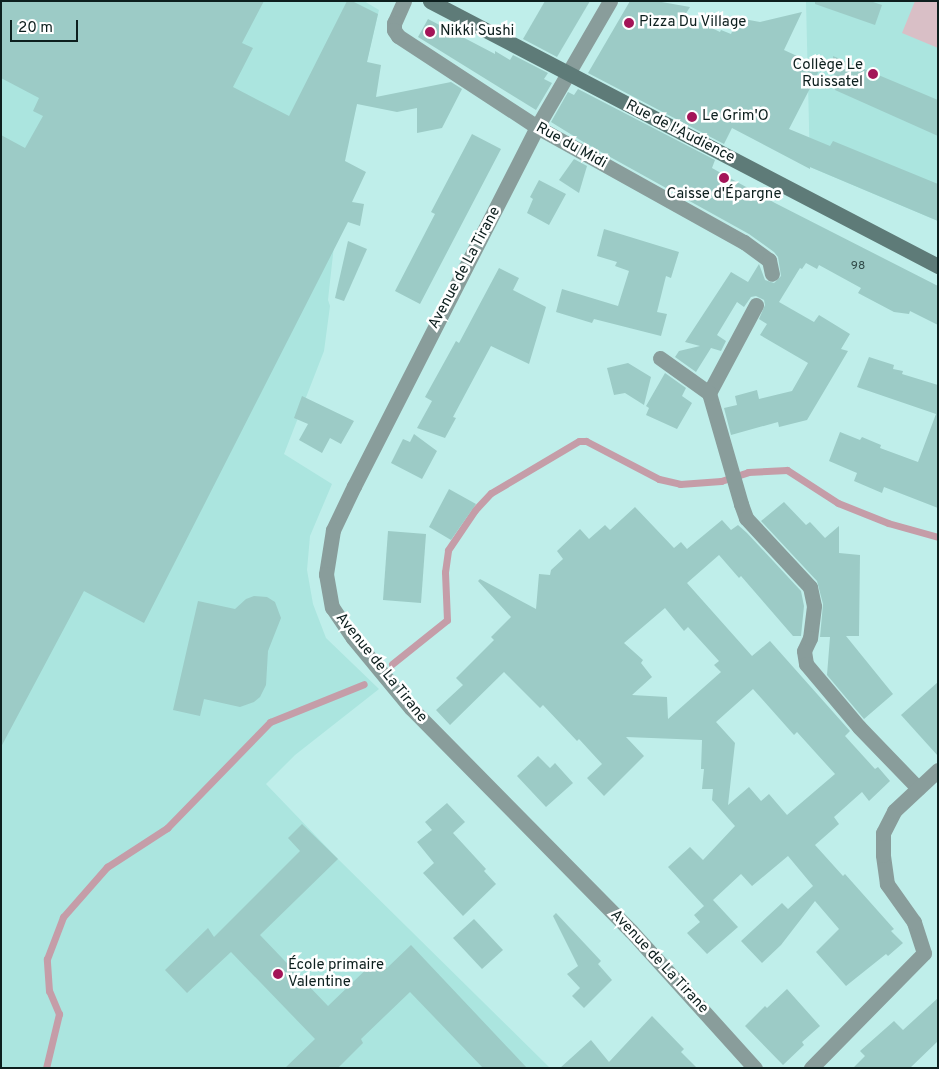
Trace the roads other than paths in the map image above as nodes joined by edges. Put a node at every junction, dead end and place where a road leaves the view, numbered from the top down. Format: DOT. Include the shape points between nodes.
graph roads {
  1 [pos="404,1"];
  2 [pos="430,1"];
  3 [pos="610,1"];
  4 [pos="567,73"];
  5 [pos="536,127"];
  6 [pos="935,262"];
  7 [pos="772,274"];
  8 [pos="756,305"];
  9 [pos="660,358"];
  10 [pos="708,393"];
  11 [pos="938,770"];
  12 [pos="918,788"];
  13 [pos="931,952"];
  14 [pos="755,1068"];
  15 [pos="811,1068"];
  1 -- 5 [label="street, Rue du Midi" via="394,22 398,36"];
  2 -- 4 [label="street, Rue de l'Audience"];
  3 -- 4 [label="street, Avenue de La Tirane"];
  4 -- 5 [label="street, Avenue de La Tirane"];
  4 -- 6 [label="street, Rue de l'Audience"];
  5 -- 7 [label="street, Rue du Midi" via="744,242 769,260"];
  5 -- 14 [label="street, Avenue de La Tirane" via="333,530 326,574 332,607 353,638 411,708 631,931"];
  8 -- 10 [label="street"];
  9 -- 10 [label="street"];
  10 -- 12 [label="street" via="746,518 810,587 814,606 810,638 804,651 806,664 859,727"];
  11 -- 12 [label="street"];
  12 -- 13 [label="street" via="894,811 883,833 883,855 888,884"];
  13 -- 15 [label="street"];
}
